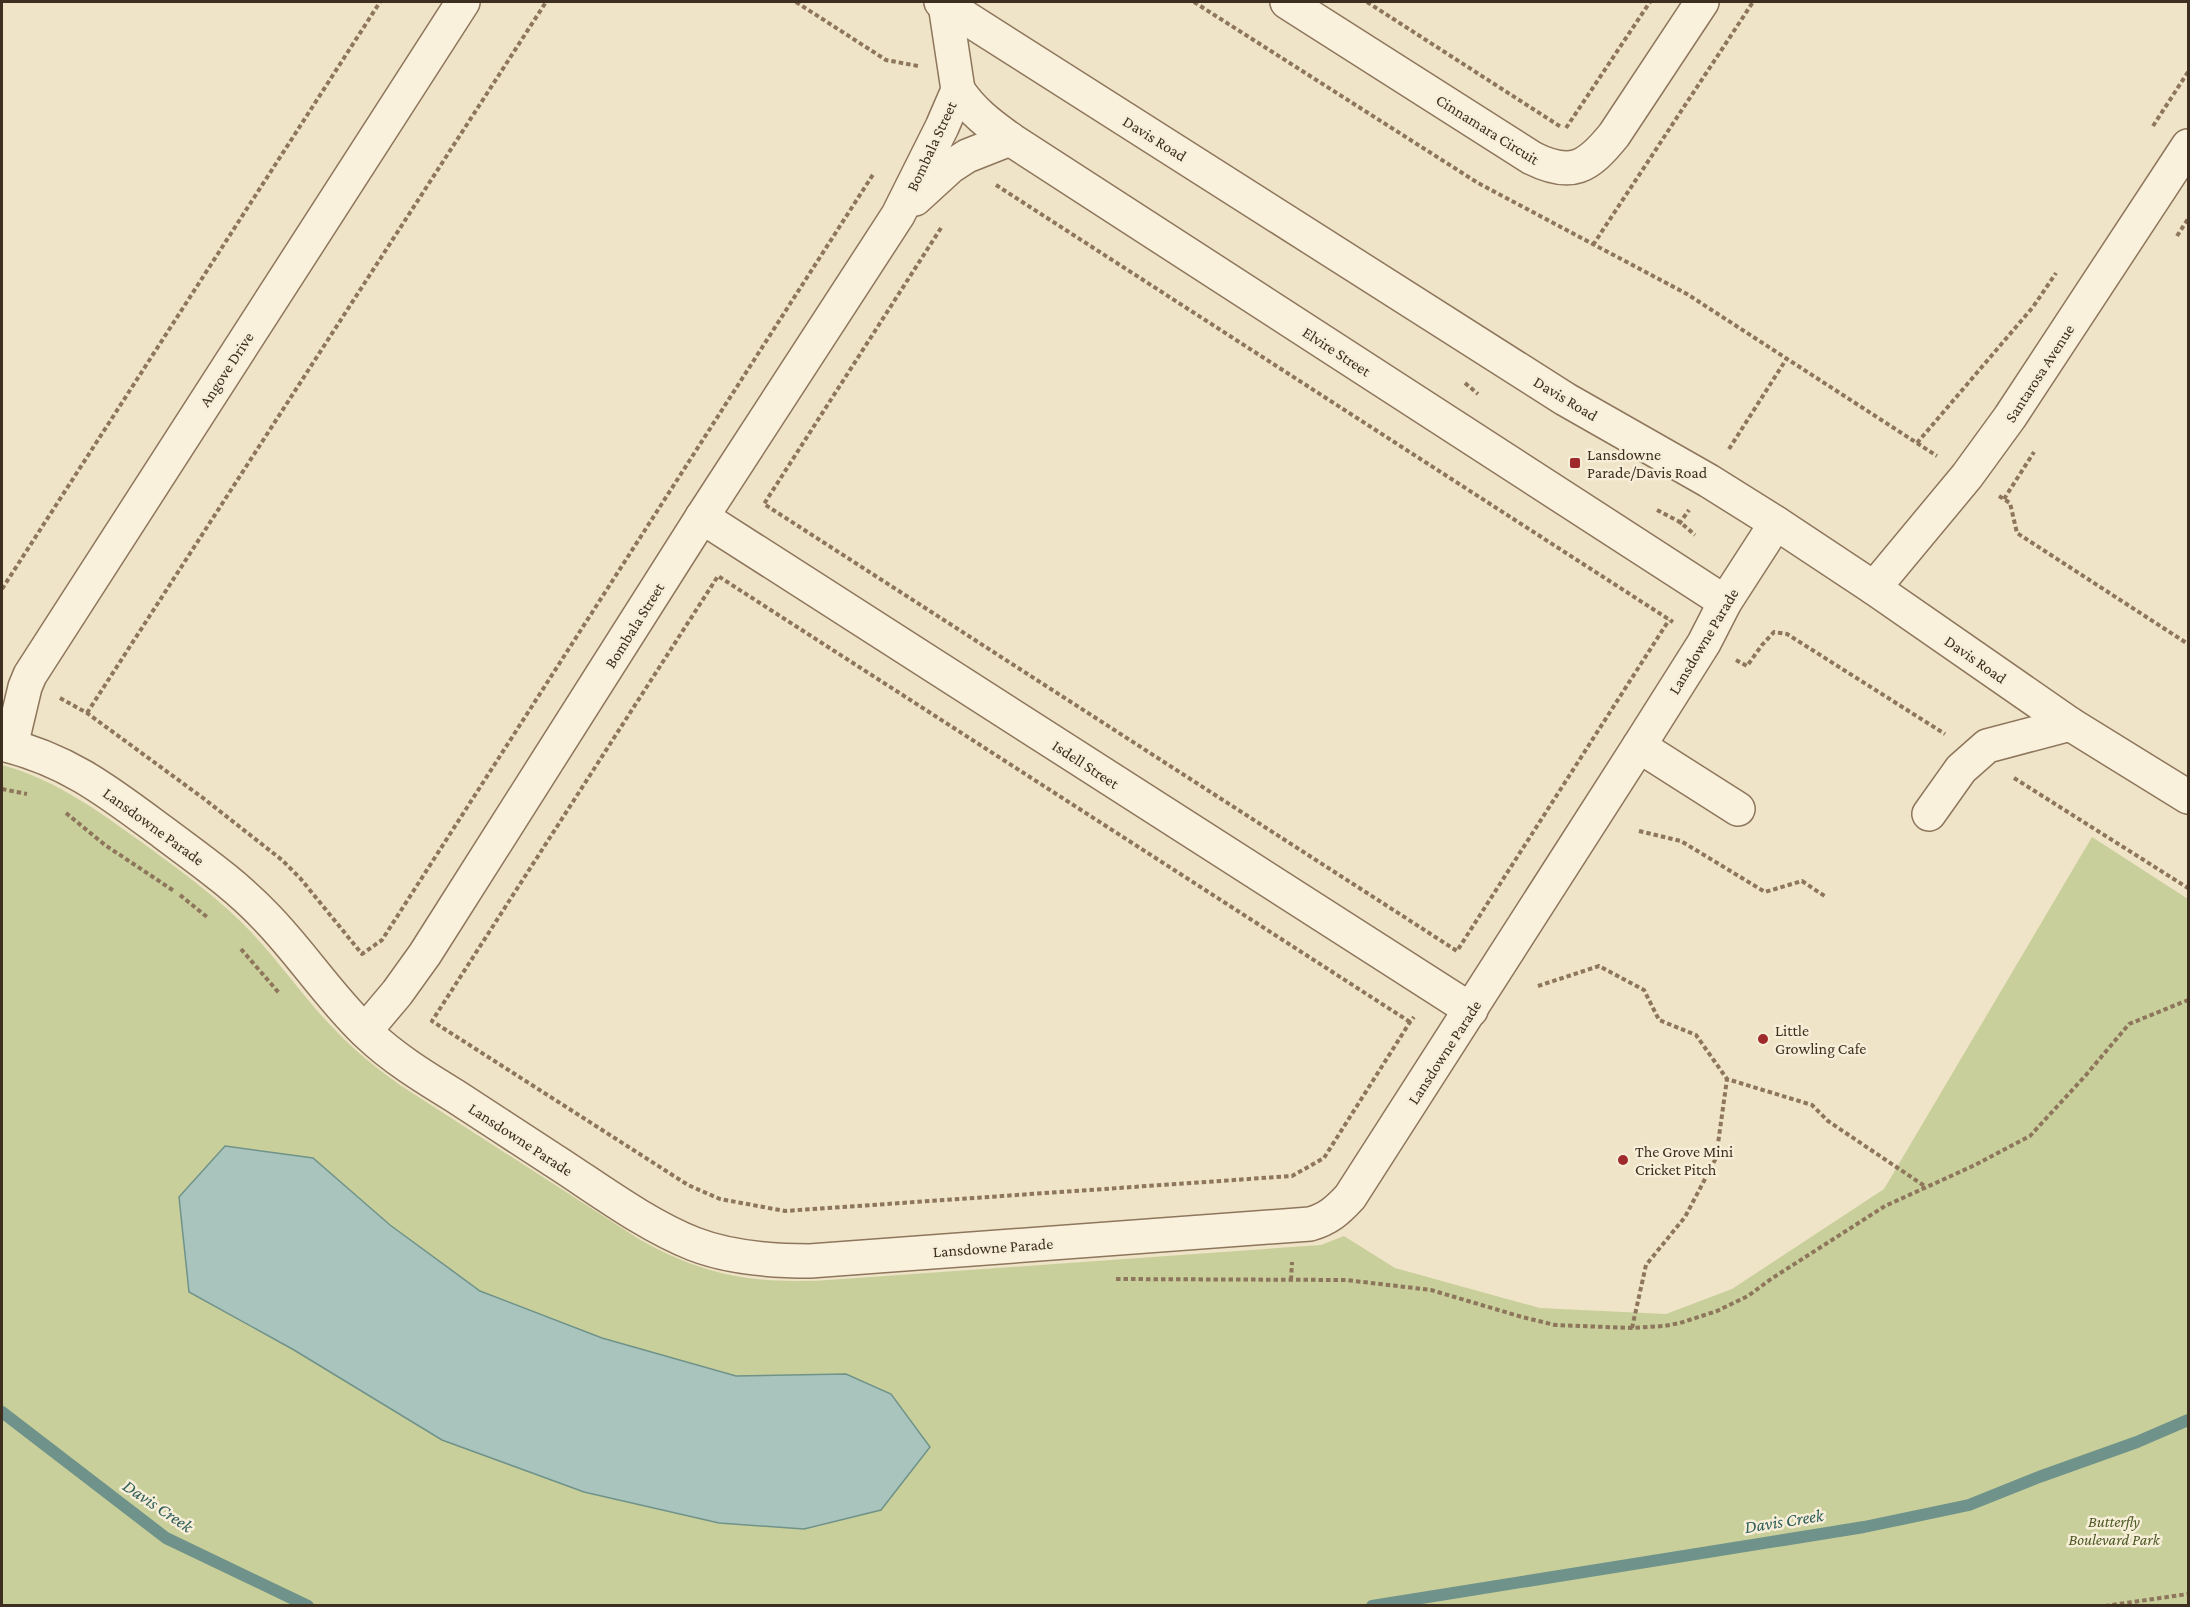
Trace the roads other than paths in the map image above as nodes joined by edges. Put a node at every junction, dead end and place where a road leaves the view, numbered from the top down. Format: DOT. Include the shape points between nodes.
graph roads {
  1 [pos="463,2"];
  2 [pos="1287,2"];
  3 [pos="1702,2"];
  4 [pos="943,3"];
  5 [pos="958,90"];
  6 [pos="1010,139"];
  7 [pos="2188,146"];
  8 [pos="898,215"];
  9 [pos="702,517"];
  10 [pos="1776,523"];
  11 [pos="1874,588"];
  12 [pos="1725,602"];
  13 [pos="2070,724"];
  14 [pos="6,745"];
  15 [pos="1639,746"];
  16 [pos="2188,798"];
  17 [pos="1738,809"];
  18 [pos="1929,814"];
  19 [pos="1471,1010"];
  20 [pos="365,1031"];
  1 -- 14 [label="street, Angove Drive" via="30,675"];
  2 -- 3 [label="street, Cinnamara Circuit" via="1532,158 1562,168 1577,167 1598,155"];
  4 -- 5 [label="street, Bombala Street"];
  4 -- 10 [label="street, Davis Road" via="1565,399"];
  5 -- 6 [label="street, Elvire Street" via="981,118"];
  5 -- 8 [label="street, Bombala Street"];
  6 -- 8 [label="street, Bombala Street" via="950,167"];
  6 -- 12 [label="street, Elvire Street"];
  7 -- 11 [label="street, Santarosa Avenue" via="2010,417 1967,476"];
  8 -- 9 [label="street, Bombala Street"];
  9 -- 19 [label="street, Isdell Street"];
  9 -- 20 [label="street, Bombala Street" via="424,954"];
  10 -- 11 [label="street, Davis Road"];
  10 -- 12 [label="street, Lansdowne Parade"];
  11 -- 13 [label="street, Davis Road"];
  12 -- 15 [label="street, Lansdowne Parade"];
  13 -- 16 [label="street, Davis Road"];
  13 -- 18 [label="street" via="1987,746 1962,770"];
  14 -- 20 [label="street, Lansdowne Parade" via="45,757 97,784 222,875 268,919"];
  15 -- 17 [label="street"];
  15 -- 19 [label="street, Lansdowne Parade"];
  19 -- 20 [label="street, Lansdowne Parade" via="1350,1197 1325,1219 1294,1226 810,1261 724,1252 679,1237 420,1074"];
}
